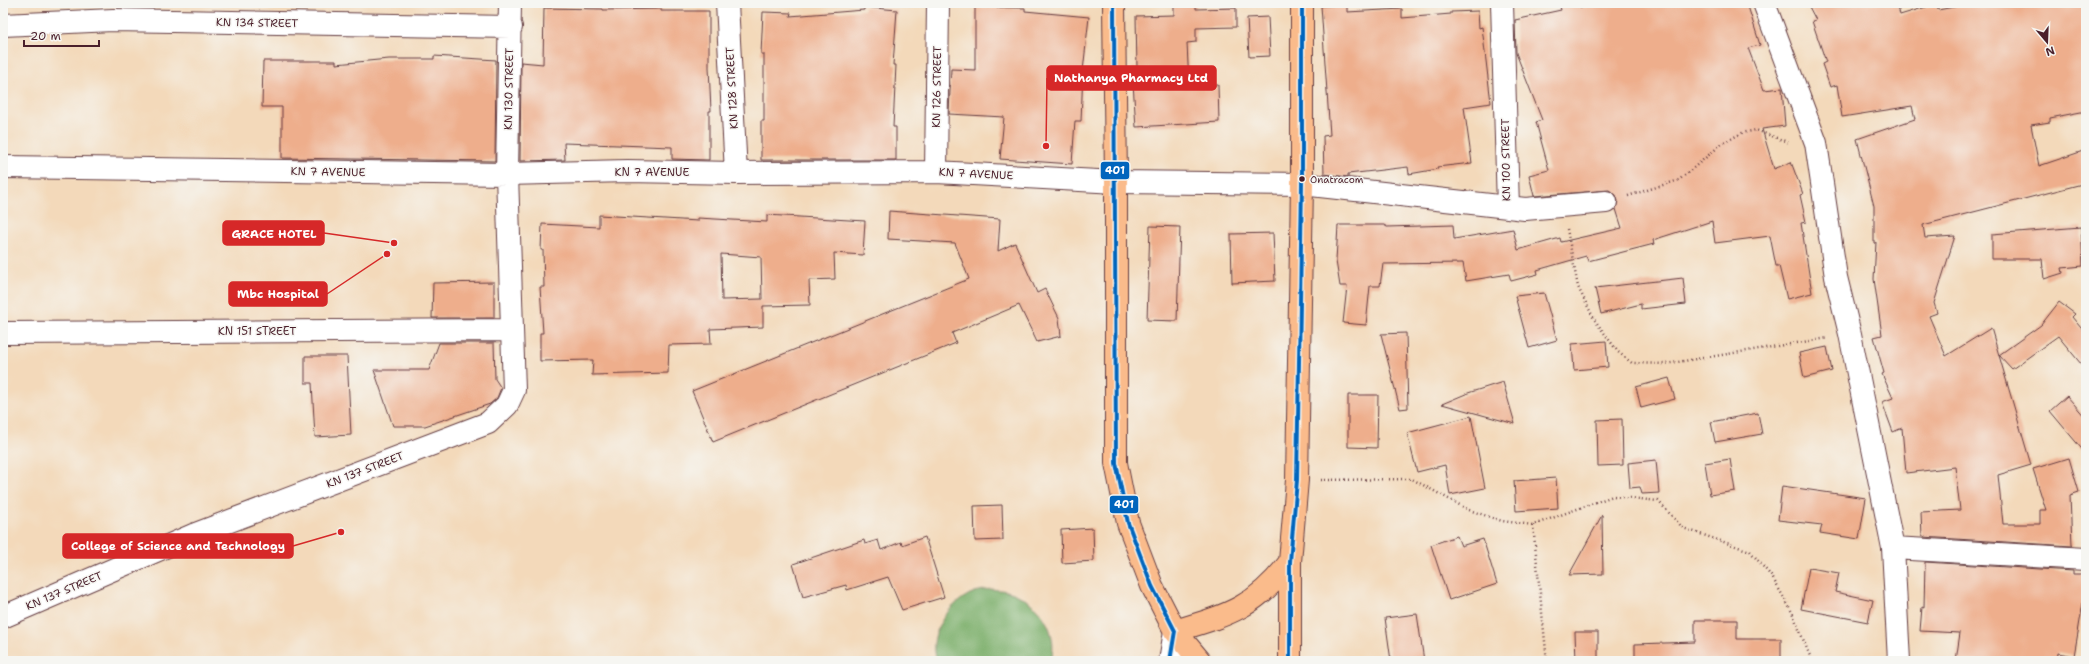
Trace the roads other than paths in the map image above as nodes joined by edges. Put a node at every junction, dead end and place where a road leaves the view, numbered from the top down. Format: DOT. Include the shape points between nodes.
graph roads {
  1 [pos="510,3"];
  2 [pos="728,3"];
  3 [pos="938,3"];
  4 [pos="1114,3"];
  5 [pos="1302,3"];
  6 [pos="1502,3"];
  7 [pos="1764,3"];
  8 [pos="3,25"];
  9 [pos="511,27"];
  10 [pos="3,167"];
  11 [pos="936,172"];
  12 [pos="736,173"];
  13 [pos="507,174"];
  14 [pos="1116,182"];
  15 [pos="1302,184"];
  16 [pos="1606,202"];
  17 [pos="1508,207"];
  18 [pos="512,330"];
  19 [pos="3,333"];
  20 [pos="1893,548"];
  21 [pos="2086,559"];
  22 [pos="1290,562"];
  23 [pos="3,617"];
  24 [pos="1175,631"];
  25 [pos="1170,661"];
  26 [pos="1200,661"];
  27 [pos="1290,661"];
  28 [pos="1899,661"];
  1 -- 9 [label="street, KN 130 STREET"];
  2 -- 12 [label="street, KN 128 STREET"];
  3 -- 11 [label="street, KN 126 STREET"];
  4 -- 14 [label="main road"];
  5 -- 15 [label="main road"];
  6 -- 17 [label="street, KN 100 STREET"];
  7 -- 20 [label="street" via="1816,143 1836,277"];
  8 -- 9 [label="street, KN 134 STREET" via="113,20"];
  9 -- 13 [label="street, KN 130 STREET"];
  10 -- 13 [label="street, KN 7 AVENUE"];
  11 -- 12 [label="street, KN 7 AVENUE"];
  11 -- 14 [label="street, KN 7 AVENUE"];
  12 -- 13 [label="street, KN 7 AVENUE" via="627,171"];
  13 -- 18 [label="street, KN 137 STREET"];
  14 -- 15 [label="street, KN 7 AVENUE"];
  14 -- 24 [label="main road" via="1116,463 1128,523 1152,586"];
  15 -- 17 [label="street, KN 100 STREET"];
  15 -- 22 [label="main road" via="1297,480"];
  16 -- 17 [label="street" via="1525,209"];
  18 -- 19 [label="street, KN 151 STREET"];
  18 -- 23 [label="street, KN 137 STREET" via="514,390 507,405 488,423 193,535"];
  20 -- 21 [label="street"];
  20 -- 28 [label="street"];
  22 -- 24 [label="main road" via="1276,580 1252,601 1222,617"];
  22 -- 27 [label="main road"];
  24 -- 25 [label="street"];
  24 -- 26 [label="main road"];
}
